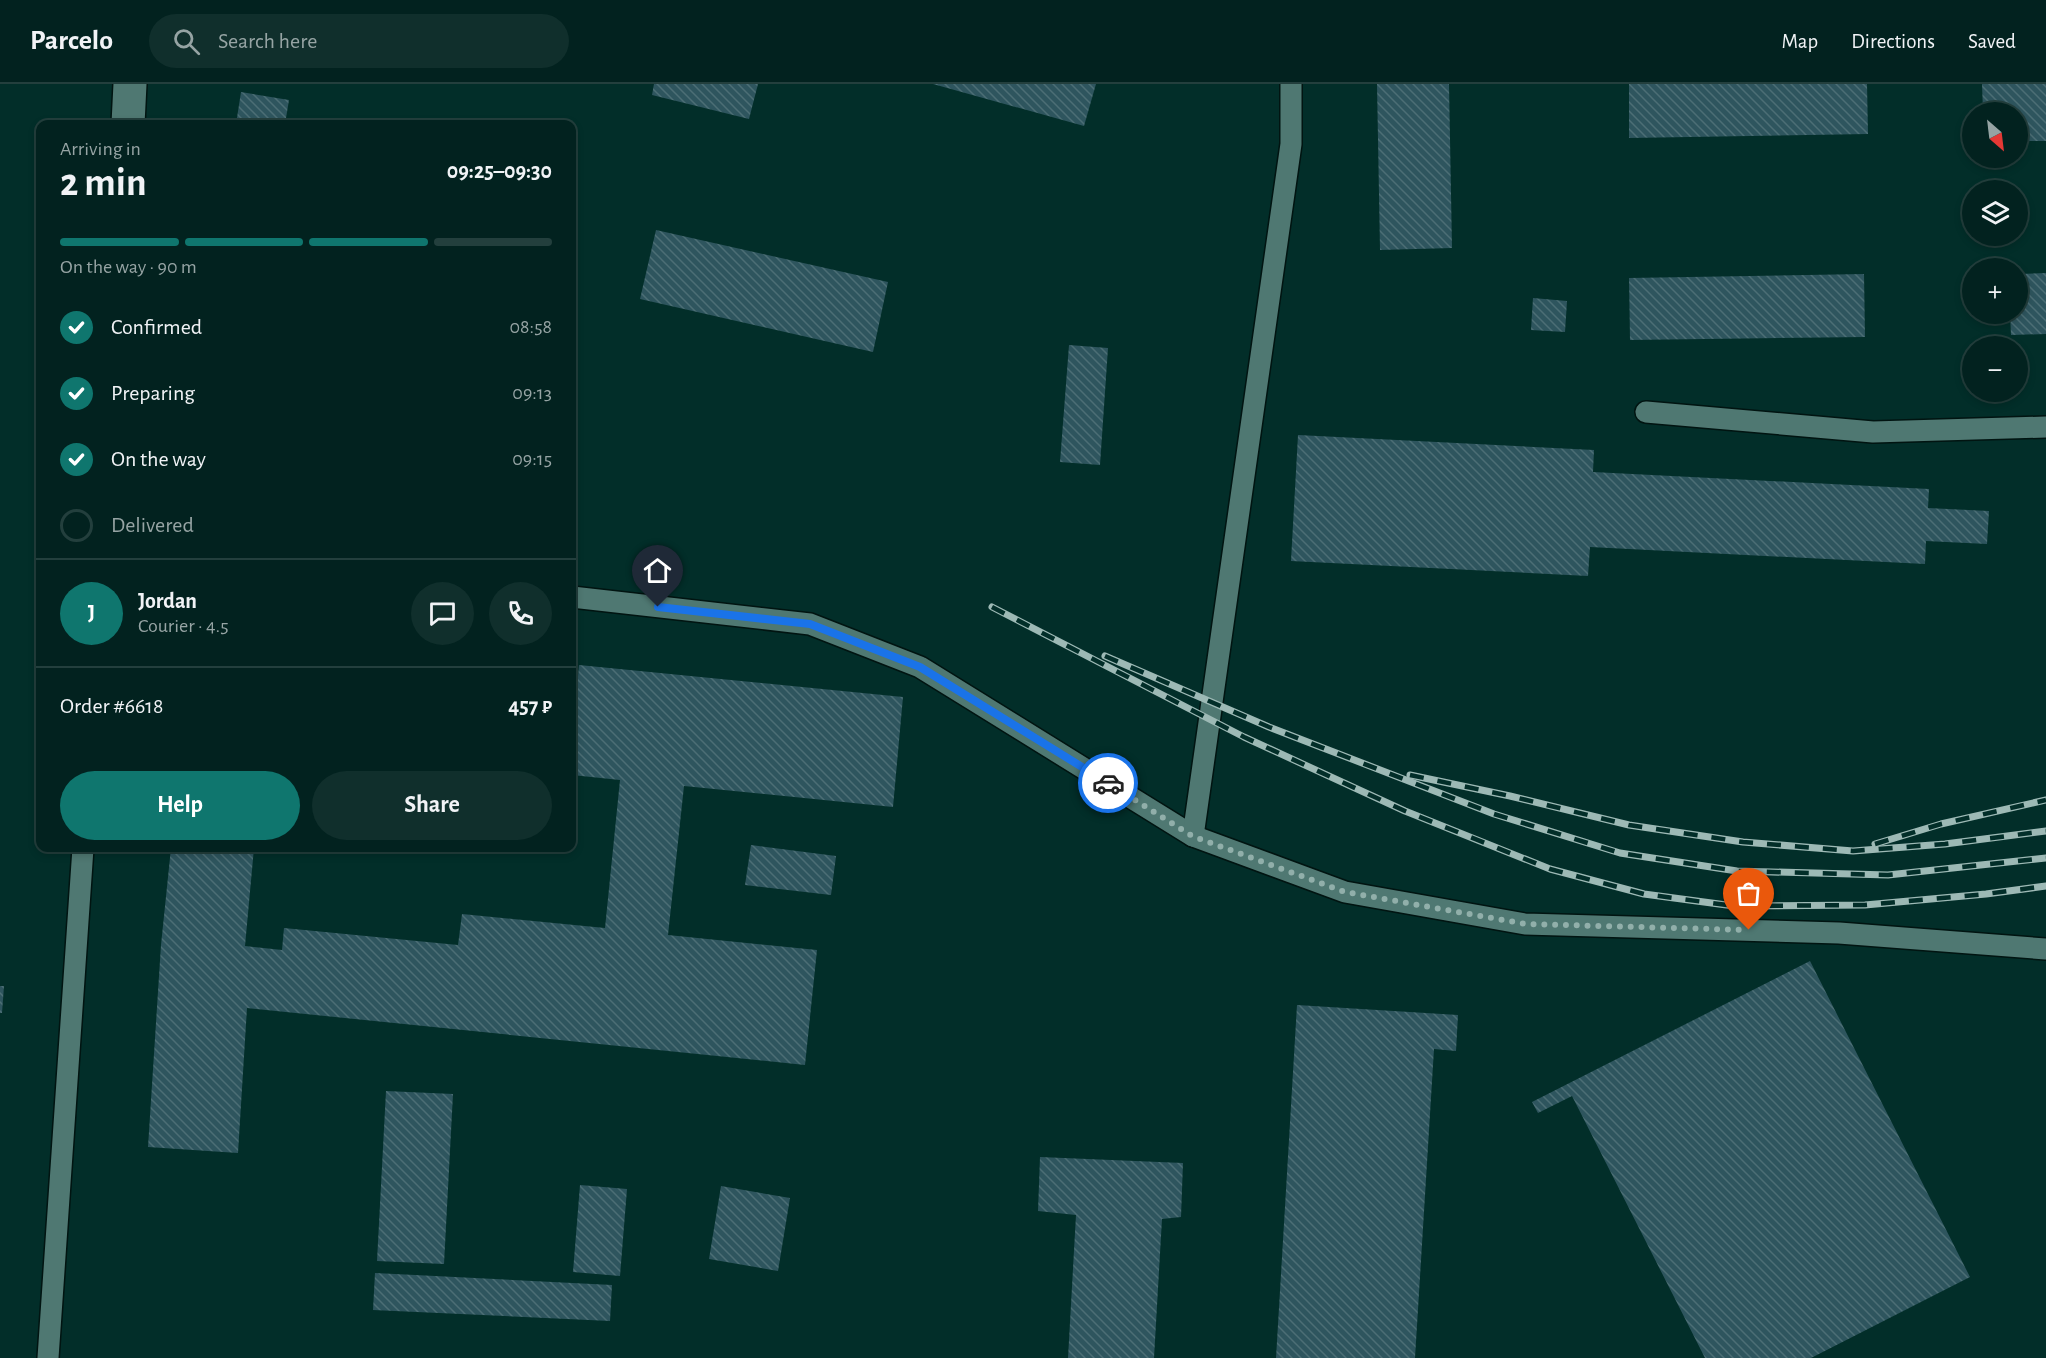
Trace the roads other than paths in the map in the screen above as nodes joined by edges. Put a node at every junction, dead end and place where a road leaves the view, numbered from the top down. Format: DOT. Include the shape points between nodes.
graph roads {
  1 [pos="130,84"];
  2 [pos="1292,84"];
  3 [pos="128,120"];
  4 [pos="1646,412"];
  5 [pos="2046,427"];
  6 [pos="576,597"];
  7 [pos="1192,836"];
  8 [pos="83,852"];
  9 [pos="2046,949"];
  10 [pos="48,1358"];
  1 -- 3 [label="street"];
  2 -- 7 [label="lane" via="1291,144"];
  4 -- 5 [label="lane" via="1873,432"];
  6 -- 7 [label="lane" via="810,624 920,667"];
  7 -- 9 [label="lane" via="1345,892 1526,924 1839,933"];
  8 -- 10 [label="lane"];
}
